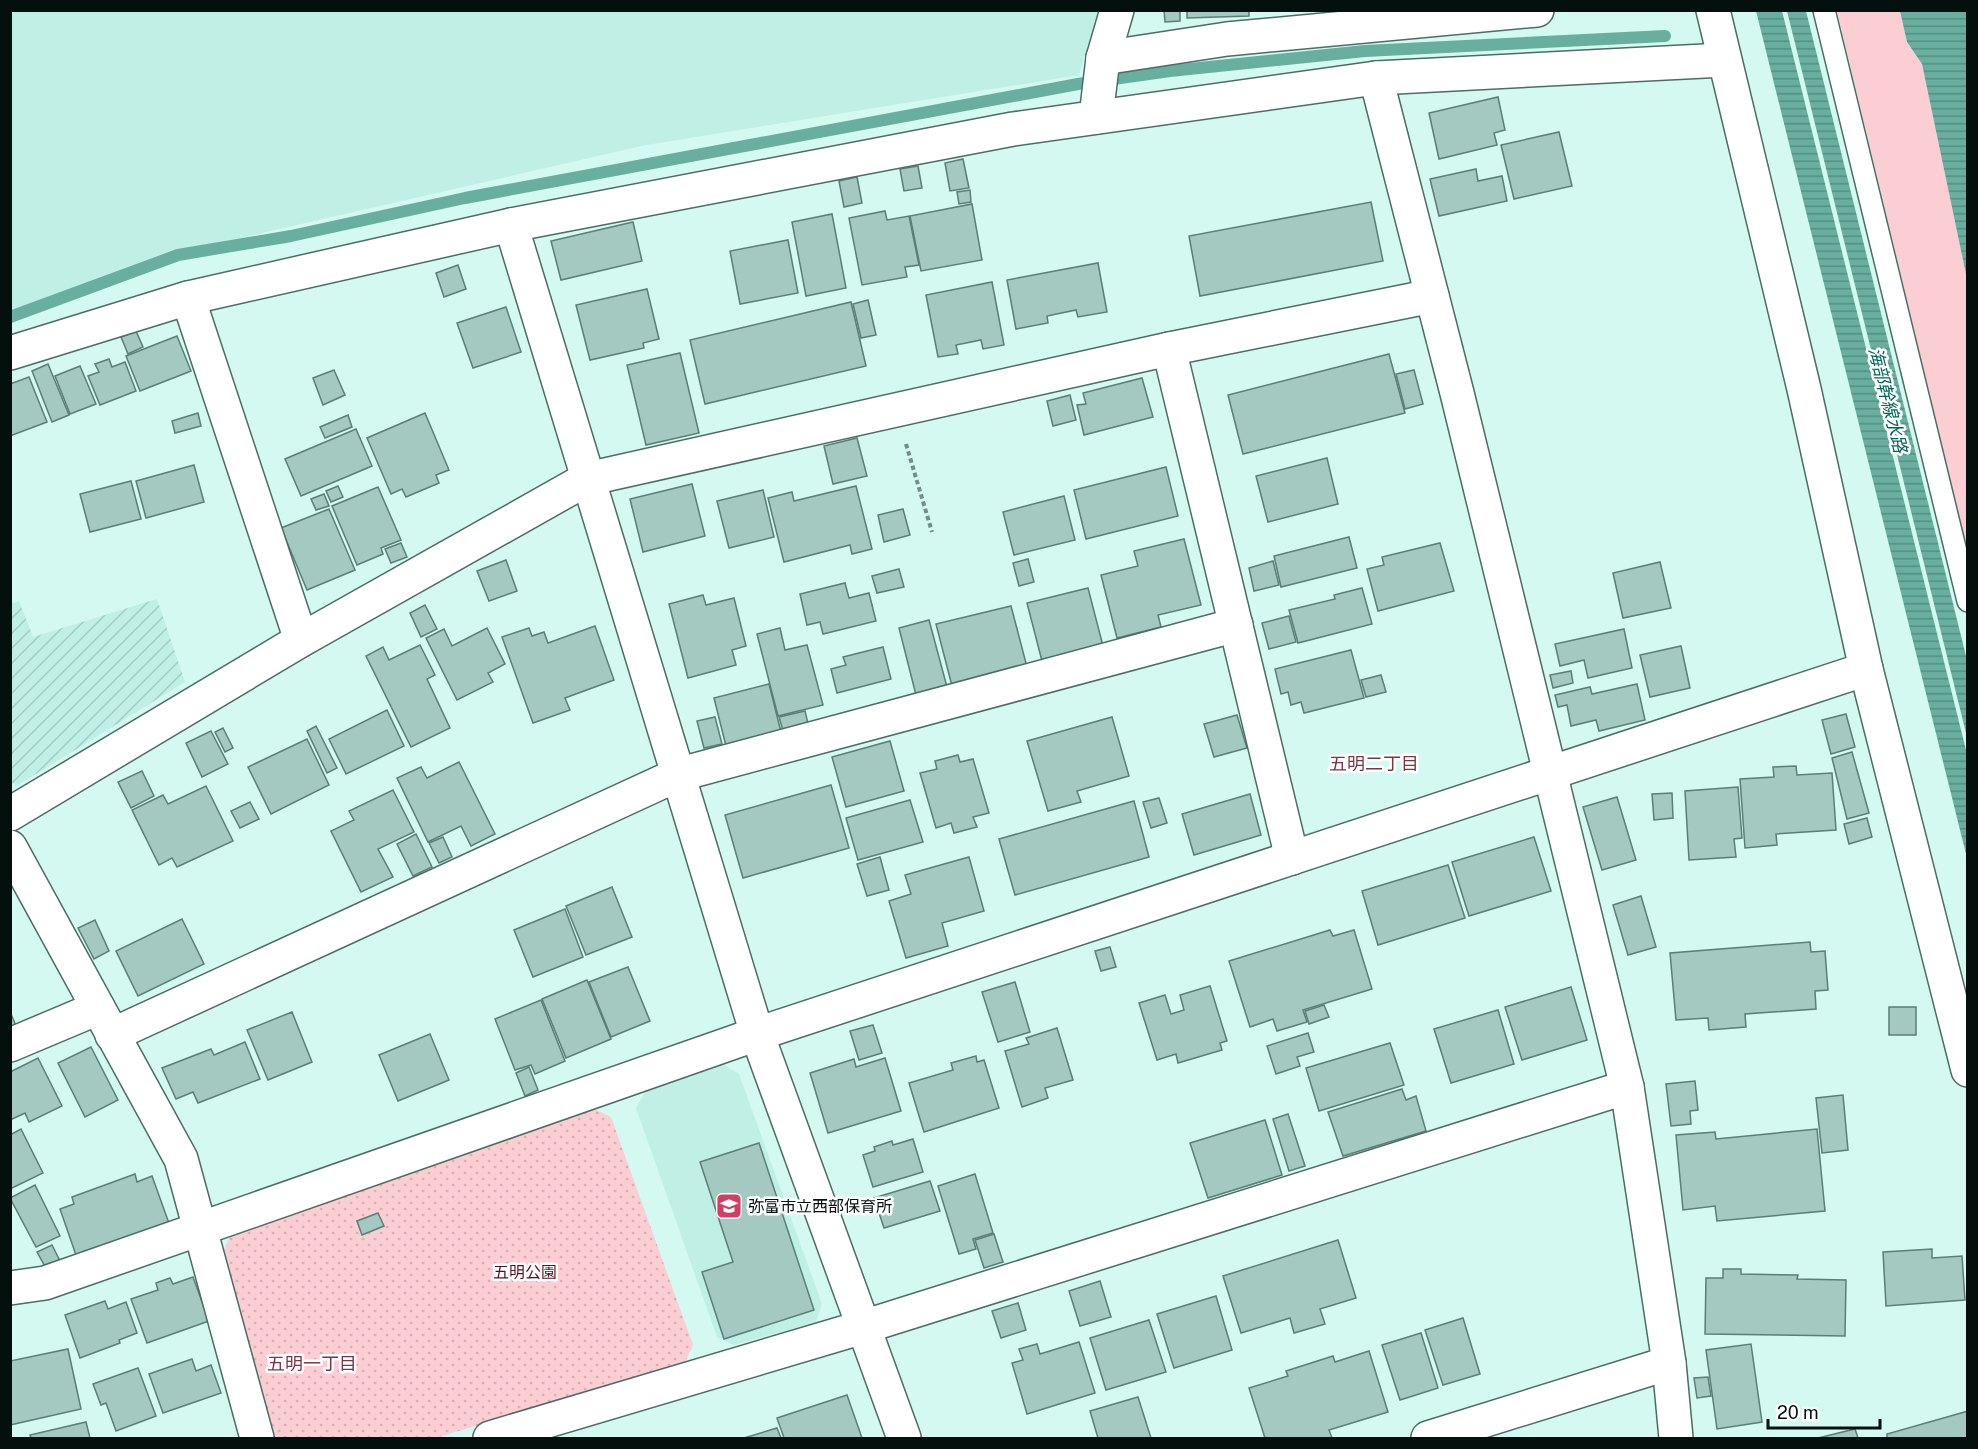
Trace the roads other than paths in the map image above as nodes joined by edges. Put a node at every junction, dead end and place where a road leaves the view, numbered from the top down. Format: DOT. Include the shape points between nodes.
graph roads {
  1 [pos="1117,10"];
  2 [pos="1537,10"];
  3 [pos="1713,10"];
  4 [pos="1824,10"];
  5 [pos="1724,60"];
  6 [pos="1376,78"];
  7 [pos="1100,86"];
  8 [pos="511,225"];
  9 [pos="1432,296"];
  10 [pos="188,298"];
  11 [pos="1169,349"];
  12 [pos="10,353"];
  13 [pos="587,479"];
  14 [pos="1968,601"];
  15 [pos="1236,625"];
  16 [pos="301,640"];
  17 [pos="1866,669"];
  18 [pos="1548,773"];
  19 [pos="677,775"];
  20 [pos="10,814"];
  21 [pos="10,847"];
  22 [pos="1292,858"];
  23 [pos="105,1021"];
  24 [pos="757,1034"];
  25 [pos="10,1045"];
  26 [pos="1968,1070"];
  27 [pos="1627,1086"];
  28 [pos="199,1227"];
  29 [pos="10,1288"];
  30 [pos="863,1326"];
  31 [pos="1669,1363"];
  32 [pos="257,1438"];
  33 [pos="490,1438"];
  34 [pos="904,1438"];
  35 [pos="1428,1438"];
  36 [pos="1676,1438"];
  1 -- 7 [label="street"];
  2 -- 7 [label="street" via="1227,39"];
  3 -- 5 [label="street"];
  4 -- 14 [label="lane"];
  5 -- 6 [label="street"];
  5 -- 17 [label="street" via="1804,389"];
  6 -- 7 [label="street"];
  6 -- 9 [label="street"];
  7 -- 8 [label="street" via="1013,129"];
  8 -- 10 [label="street"];
  8 -- 13 [label="street"];
  9 -- 11 [label="street"];
  9 -- 18 [label="street"];
  10 -- 12 [label="street"];
  10 -- 16 [label="street"];
  11 -- 13 [label="street"];
  11 -- 15 [label="street"];
  13 -- 16 [label="street"];
  13 -- 19 [label="street"];
  15 -- 19 [label="street"];
  15 -- 22 [label="street"];
  16 -- 20 [label="street"];
  17 -- 18 [label="street"];
  17 -- 26 [label="street"];
  18 -- 22 [label="street"];
  18 -- 27 [label="street"];
  19 -- 23 [label="street"];
  19 -- 24 [label="street"];
  21 -- 23 [label="street"];
  22 -- 24 [label="street"];
  23 -- 25 [label="street"];
  23 -- 28 [label="street" via="181,1159"];
  24 -- 28 [label="street"];
  24 -- 30 [label="street"];
  27 -- 30 [label="street"];
  27 -- 31 [label="street"];
  28 -- 29 [label="street" via="45,1283"];
  28 -- 32 [label="street"];
  30 -- 33 [label="street"];
  30 -- 34 [label="street"];
  31 -- 35 [label="street"];
  31 -- 36 [label="street"];
}
